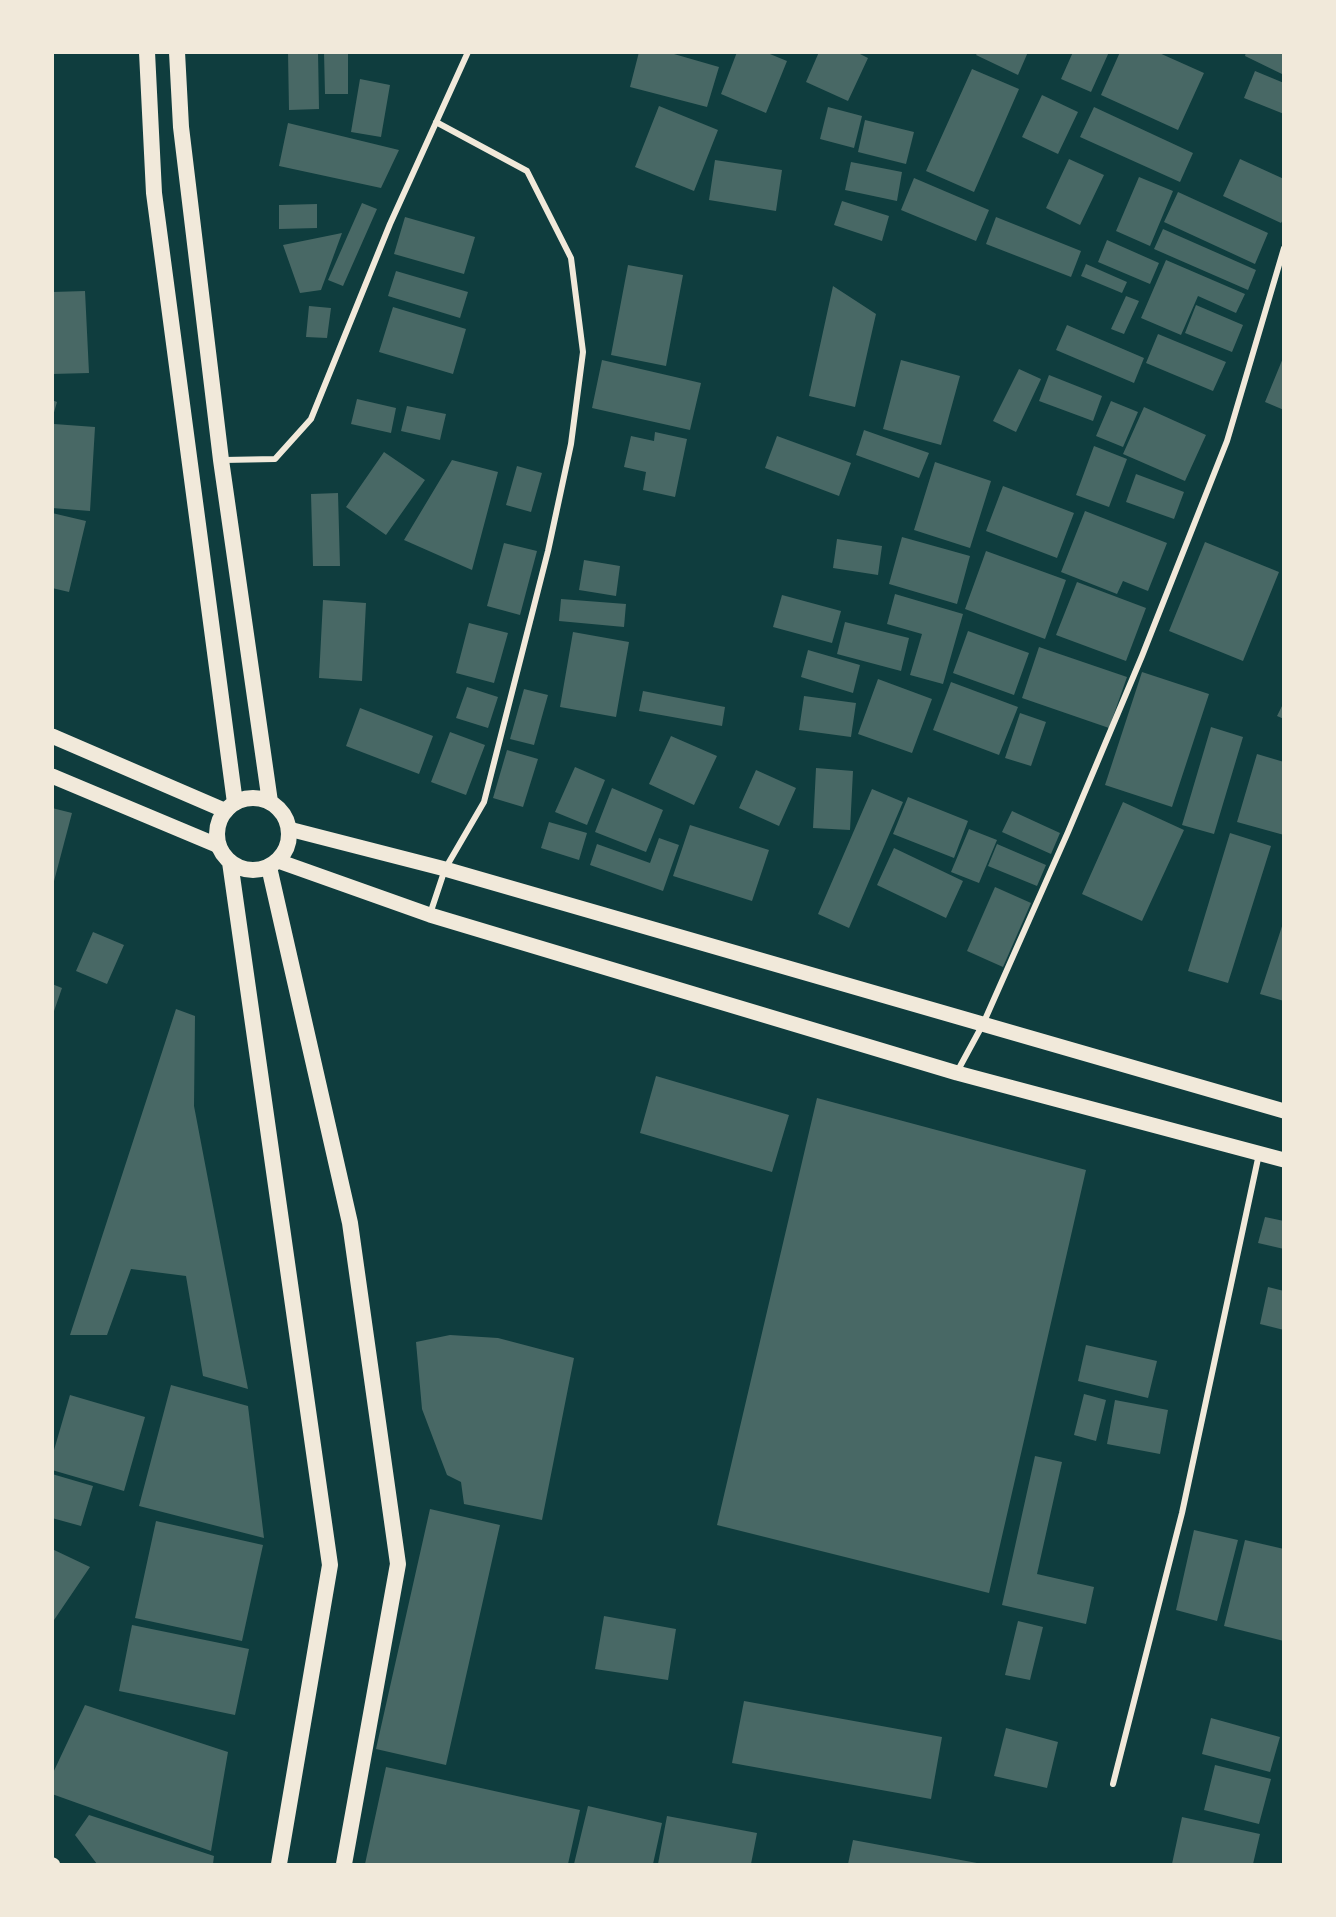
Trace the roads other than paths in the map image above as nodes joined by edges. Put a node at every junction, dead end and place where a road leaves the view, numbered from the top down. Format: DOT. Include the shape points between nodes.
graph roads {
  1 [pos="147,52"];
  2 [pos="177,52"];
  3 [pos="468,52"];
  4 [pos="436,122"];
  5 [pos="1284,248"];
  6 [pos="221,460"];
  7 [pos="52,736"];
  8 [pos="52,776"];
  9 [pos="270,802"];
  10 [pos="231,807"];
  11 [pos="289,829"];
  12 [pos="219,846"];
  13 [pos="230,862"];
  14 [pos="273,864"];
  15 [pos="445,869"];
  16 [pos="430,915"];
  17 [pos="983,1024"];
  18 [pos="957,1073"];
  19 [pos="1284,1111"];
  20 [pos="1259,1153"];
  21 [pos="1284,1160"];
  22 [pos="1113,1784"];
  23 [pos="279,1864"];
  24 [pos="344,1864"];
  1 -- 10 [label="highway" via="154,193"];
  2 -- 6 [label="highway" via="181,127"];
  3 -- 4 [label="street"];
  4 -- 6 [label="street" via="311,419 275,459"];
  4 -- 15 [label="street" via="527,171 571,258 583,352 571,444 548,551 484,802"];
  5 -- 17 [label="street" via="1227,441 1142,656"];
  6 -- 9 [label="highway"];
  7 -- 10 [label="main road"];
  8 -- 12 [label="main road"];
  9 -- 10 [label="highway" via="247,799"];
  9 -- 11 [label="highway" via="280,809"];
  10 -- 12 [label="highway" via="220,821"];
  11 -- 14 [label="highway" via="285,852"];
  11 -- 15 [label="main road"];
  12 -- 13 [label="highway"];
  13 -- 14 [label="highway" via="245,870 258,871"];
  13 -- 23 [label="highway" via="330,1565"];
  14 -- 16 [label="main road"];
  14 -- 24 [label="highway" via="350,1223 398,1564"];
  15 -- 16 [label="street"];
  15 -- 17 [label="main road"];
  16 -- 18 [label="main road"];
  17 -- 18 [label="street"];
  17 -- 19 [label="main road"];
  18 -- 20 [label="main road"];
  20 -- 21 [label="main road"];
  20 -- 22 [label="street" via="1182,1513"];
}
